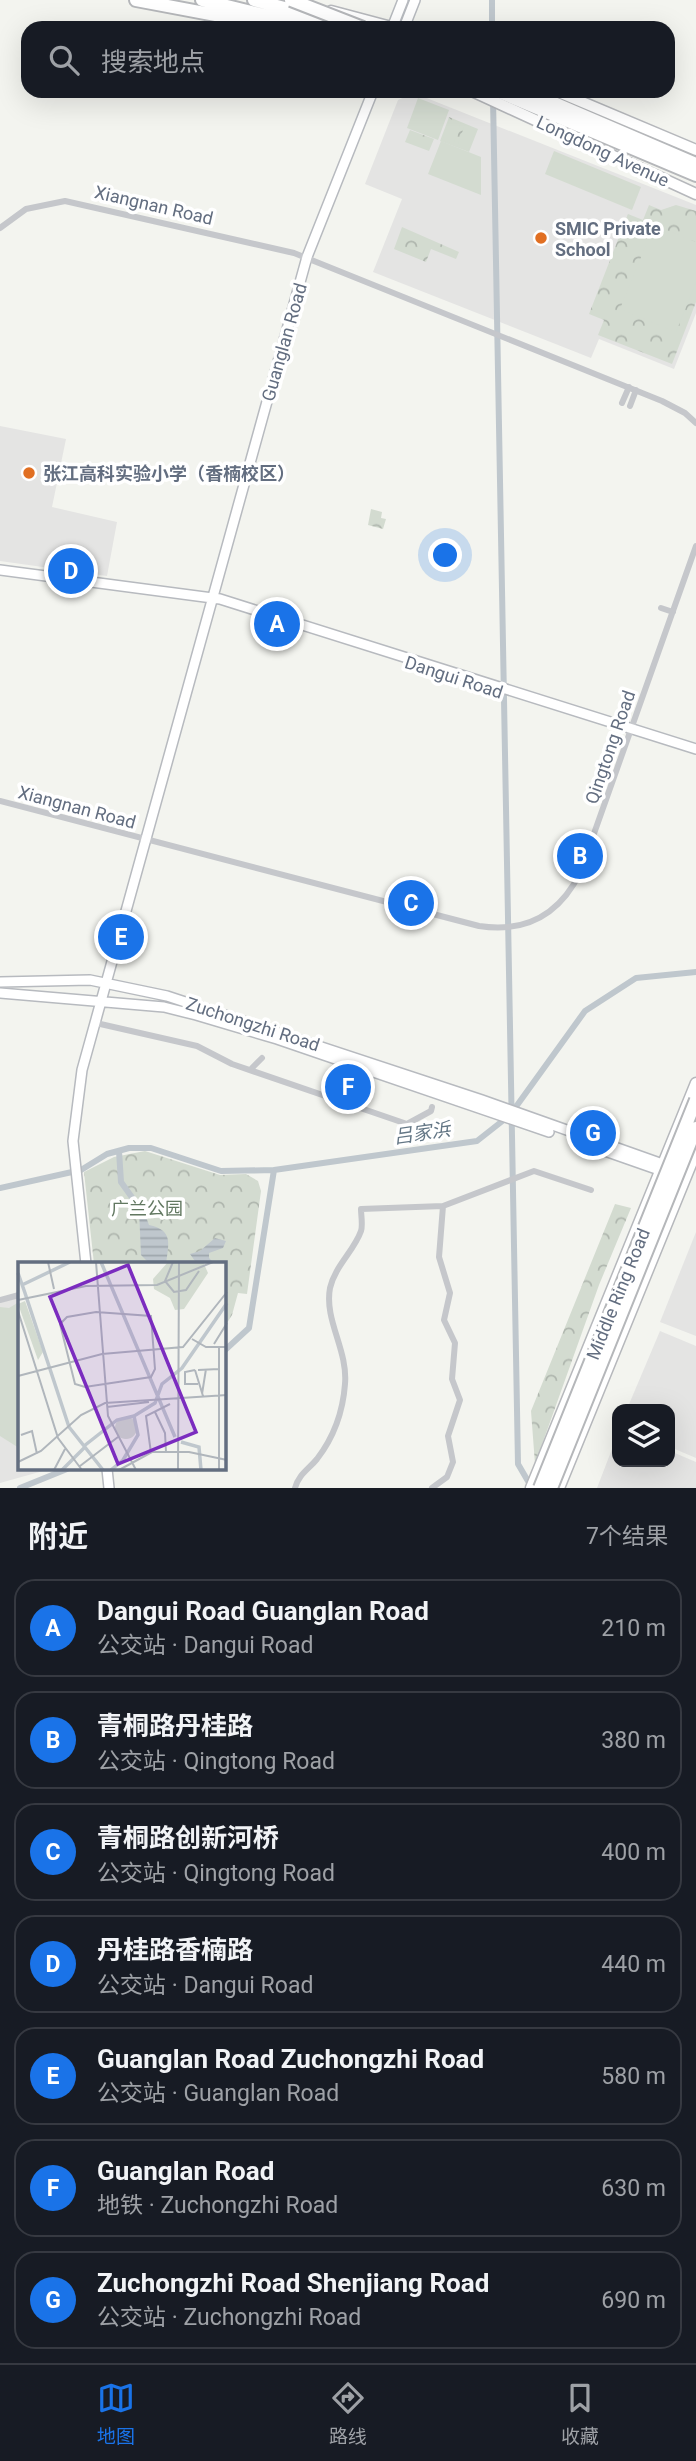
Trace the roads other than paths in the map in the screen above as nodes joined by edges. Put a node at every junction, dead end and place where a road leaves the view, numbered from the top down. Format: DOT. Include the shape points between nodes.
graph roads {
  1 [pos="136,0"];
  2 [pos="168,0"];
  3 [pos="202,0"];
  4 [pos="254,0"];
  5 [pos="273,0"];
  6 [pos="291,0"];
  7 [pos="403,0"];
  8 [pos="415,0"];
  9 [pos="248,21"];
  10 [pos="256,21"];
  11 [pos="288,21"];
  12 [pos="331,21"];
  13 [pos="345,21"];
  14 [pos="363,21"];
  15 [pos="396,21"];
  16 [pos="407,21"];
  17 [pos="370,98"];
  18 [pos="501,98"];
  19 [pos="502,98"];
  20 [pos="542,98"];
  21 [pos="573,98"];
  22 [pos="570,122"];
  23 [pos="696,150"];
  24 [pos="696,164"];
  25 [pos="696,175"];
  26 [pos="696,184"];
  27 [pos="696,194"];
  28 [pos="0,228"];
  29 [pos="307,257"];
  30 [pos="632,389"];
  31 [pos="626,404"];
  32 [pos="696,424"];
  33 [pos="696,546"];
  34 [pos="0,570"];
  35 [pos="212,599"];
  36 [pos="661,608"];
  37 [pos="673,612"];
  38 [pos="630,731"];
  39 [pos="696,752"];
  40 [pos="0,801"];
  41 [pos="145,839"];
  42 [pos="0,982"];
  43 [pos="106,983"];
  44 [pos="0,993"];
  45 [pos="100,1002"];
  46 [pos="96,1023"];
  47 [pos="262,1058"];
  48 [pos="252,1068"];
  49 [pos="696,1083"];
  50 [pos="696,1100"];
  51 [pos="480,1104"];
  52 [pos="432,1107"];
  53 [pos="696,1128"];
  54 [pos="696,1153"];
  55 [pos="73,1160"];
  56 [pos="662,1167"];
  57 [pos="690,1176"];
  58 [pos="696,1183"];
  59 [pos="591,1190"];
  60 [pos="443,1206"];
  61 [pos="85,1262"];
  62 [pos="18,1295"];
  63 [pos="0,1300"];
  64 [pos="109,1470"];
  65 [pos="111,1488"];
  66 [pos="295,1488"];
  67 [pos="432,1488"];
  68 [pos="531,1488"];
  69 [pos="540,1488"];
  70 [pos="551,1488"];
  71 [pos="559,1488"];
  1 -- 9 [label="highway"];
  2 -- 10 [label="main road"];
  3 -- 11 [label="highway"];
  4 -- 12 [label="highway, bridge"];
  5 -- 14 [label="main road"];
  6 -- 13 [label="highway, bridge"];
  7 -- 15 [label="street"];
  8 -- 16 [label="street"];
  17 -- 29 [label="street, Guanglan Road"];
  18 -- 27 [label="main road, Longdong Avenue"];
  19 -- 22 [label="highway"];
  20 -- 24 [label="highway"];
  21 -- 23 [label="main road, Longdong Avenue"];
  22 -- 25 [label="highway"];
  22 -- 26 [label="highway" via="605,144"];
  28 -- 29 [label="street, Xiangnan Road" via="26,209 65,201"];
  29 -- 30 [label="street"];
  29 -- 35 [label="street, Guanglan Road"];
  30 -- 31 [label="street"];
  30 -- 32 [label="street" via="678,408"];
  33 -- 37 [label="street, Qingtong Road"];
  34 -- 35 [label="street, Dangui Road"];
  35 -- 38 [label="street, Dangui Road"];
  35 -- 41 [label="street, Guanglan Road" via="193,654"];
  36 -- 37 [label="street"];
  37 -- 38 [label="street, Qingtong Road"];
  38 -- 39 [label="street, Dangui Road"];
  38 -- 41 [label="street, Qingtong Road" via="574,885 550,912 517,926 495,928"];
  40 -- 41 [label="street, Xiangnan Road"];
  41 -- 43 [label="street, Guanglan Road"];
  42 -- 43 [label="street, Zuchongzhi Road"];
  43 -- 45 [label="street, Guanglan Road"];
  43 -- 51 [label="street, Zuchongzhi Road" via="158,993 238,1018"];
  44 -- 45 [label="street, Zuchongzhi Road"];
  45 -- 46 [label="street, Guanglan Road"];
  45 -- 51 [label="street, Zuchongzhi Road" via="196,1014"];
  45 -- 55 [label="street, Guanglan Road" via="72,1102"];
  46 -- 48 [label="street" via="197,1046 232,1064"];
  46 -- 55 [label="street, Guanglan Road" via="77,1090"];
  47 -- 48 [label="street"];
  48 -- 52 [label="street" via="407,1124"];
  49 -- 56 [label="main road"];
  50 -- 69 [label="highway, Middle Ring Road, bridge"];
  51 -- 56 [label="street, Zuchongzhi Road"];
  53 -- 70 [label="highway, Middle Ring Road, bridge"];
  54 -- 57 [label="main road"];
  55 -- 61 [label="street, Guanglan Road"];
  56 -- 57 [label="street, Zuchongzhi Road"];
  56 -- 68 [label="main road"];
  57 -- 58 [label="street, Zuchongzhi Road"];
  57 -- 71 [label="main road"];
  59 -- 60 [label="street" via="534,1171"];
  60 -- 66 [label="street" via="361,1209 361,1231 330,1287 329,1308 343,1350 346,1380 341,1410 331,1437 298,1476"];
  60 -- 67 [label="street" via="439,1257 450,1293 444,1320 455,1343 452,1380 460,1401 448,1436 453,1462 447,1477"];
  62 -- 63 [label="street"];
  64 -- 65 [label="street"];
}
